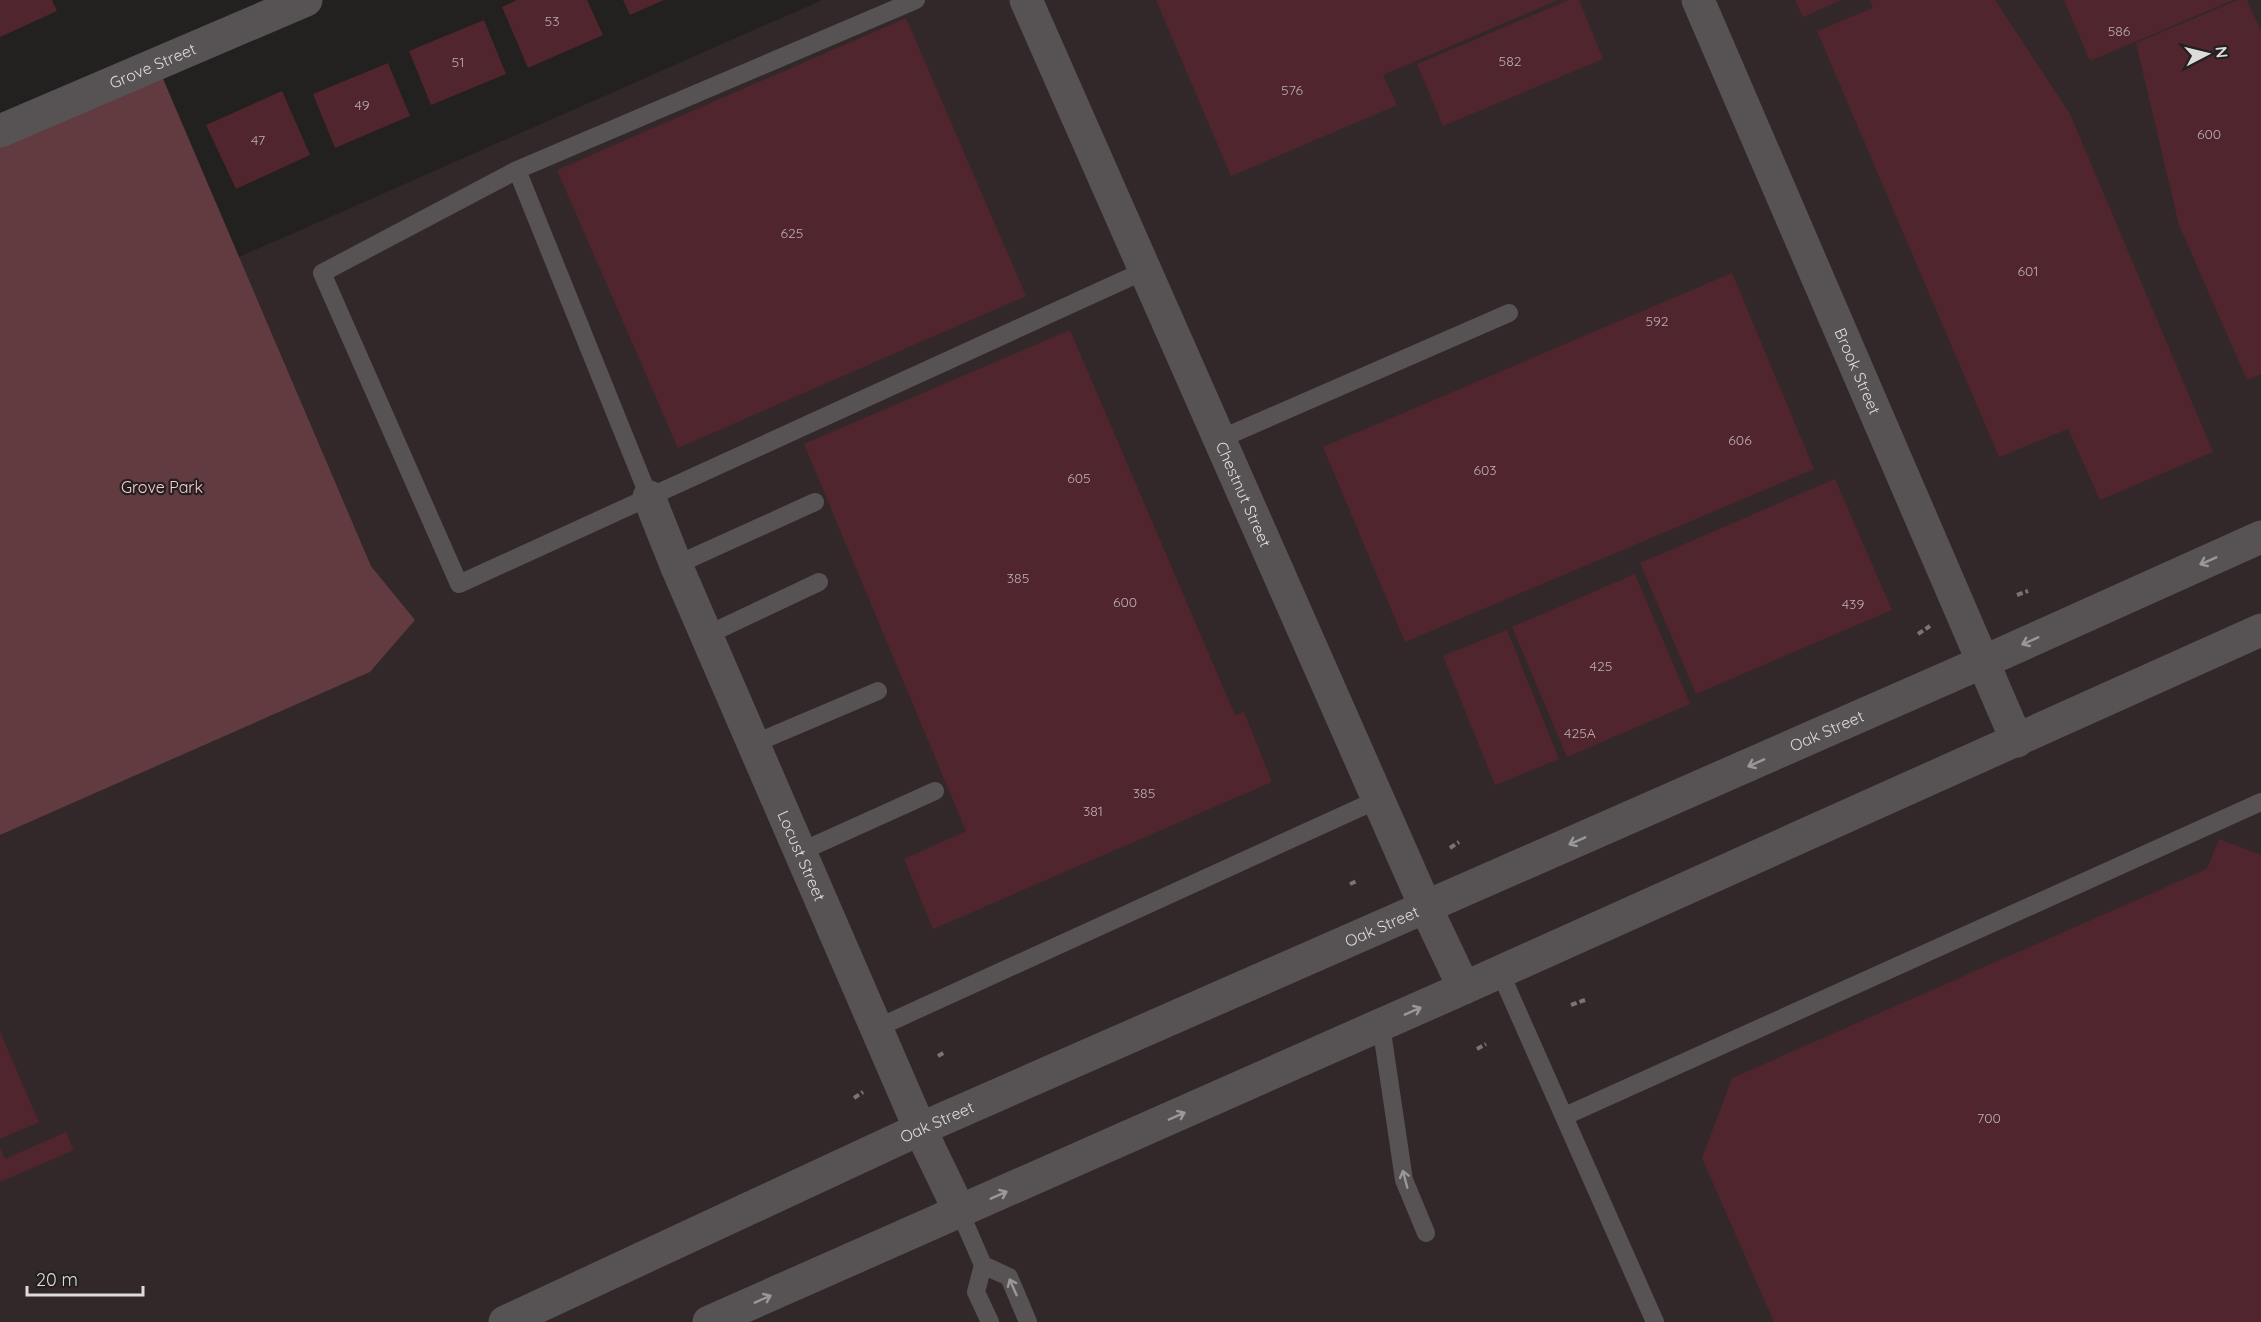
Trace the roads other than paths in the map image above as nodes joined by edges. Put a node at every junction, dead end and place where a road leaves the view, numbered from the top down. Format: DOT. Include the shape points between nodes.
graph roads {
  1 [pos="306,0"];
  2 [pos="916,0"];
  3 [pos="1026,0"];
  4 [pos="1698,0"];
  5 [pos="0,131"];
  6 [pos="517,170"];
  7 [pos="1146,270"];
  8 [pos="1509,313"];
  9 [pos="1220,439"];
  10 [pos="649,497"];
  11 [pos="815,502"];
  12 [pos="2261,537"];
  13 [pos="676,565"];
  14 [pos="819,582"];
  15 [pos="2261,630"];
  16 [pos="706,635"];
  17 [pos="1983,662"];
  18 [pos="878,691"];
  19 [pos="2017,741"];
  20 [pos="753,744"];
  21 [pos="935,791"];
  22 [pos="1379,799"];
  23 [pos="2261,802"];
  24 [pos="800,852"];
  25 [pos="1426,908"];
  26 [pos="1500,972"];
  27 [pos="1464,988"];
  28 [pos="1381,1025"];
  29 [pos="877,1028"];
  30 [pos="1564,1116"];
  31 [pos="920,1129"];
  32 [pos="960,1212"];
  33 [pos="1426,1233"];
  34 [pos="983,1266"];
  35 [pos="505,1322"];
  36 [pos="709,1322"];
  37 [pos="990,1322"];
  38 [pos="1028,1322"];
  39 [pos="1654,1322"];
  1 -- 5 [label="street, Grove Street"];
  2 -- 6 [label="lane"];
  3 -- 7 [label="street, Chestnut Street"];
  4 -- 17 [label="street, Brook Street"];
  6 -- 10 [label="lane"];
  6 -- 10 [label="lane" via="322,273 459,584"];
  7 -- 9 [label="street, Chestnut Street"];
  7 -- 10 [label="lane"];
  8 -- 9 [label="lane"];
  9 -- 22 [label="street, Chestnut Street"];
  10 -- 13 [label="street, Locust Street"];
  11 -- 13 [label="lane"];
  12 -- 17 [label="street, Oak Street, one-way"];
  13 -- 16 [label="street, Locust Street"];
  14 -- 16 [label="lane"];
  15 -- 19 [label="street"];
  16 -- 20 [label="street, Locust Street"];
  17 -- 19 [label="street, Brook Street"];
  17 -- 25 [label="street, Oak Street, one-way"];
  18 -- 20 [label="lane"];
  19 -- 26 [label="street"];
  20 -- 24 [label="street, Locust Street"];
  21 -- 24 [label="lane"];
  22 -- 25 [label="street, Chestnut Street"];
  22 -- 29 [label="lane"];
  23 -- 30 [label="lane"];
  24 -- 29 [label="street, Locust Street"];
  25 -- 27 [label="street, Chestnut Street"];
  25 -- 31 [label="street, Oak Street"];
  26 -- 27 [label="street"];
  26 -- 30 [label="lane"];
  28 -- 27 [label="street, one-way"];
  32 -- 28 [label="street, one-way"];
  33 -- 28 [label="lane, one-way" via="1404,1180"];
  29 -- 31 [label="street, Locust Street"];
  30 -- 39 [label="lane"];
  31 -- 32 [label="street, Locust Street"];
  31 -- 35 [label="street, Oak Street"];
  32 -- 34 [label="lane"];
  36 -- 32 [label="street, one-way"];
  34 -- 37 [label="lane" via="976,1292"];
  38 -- 34 [label="lane, one-way" via="1009,1277"];
}
